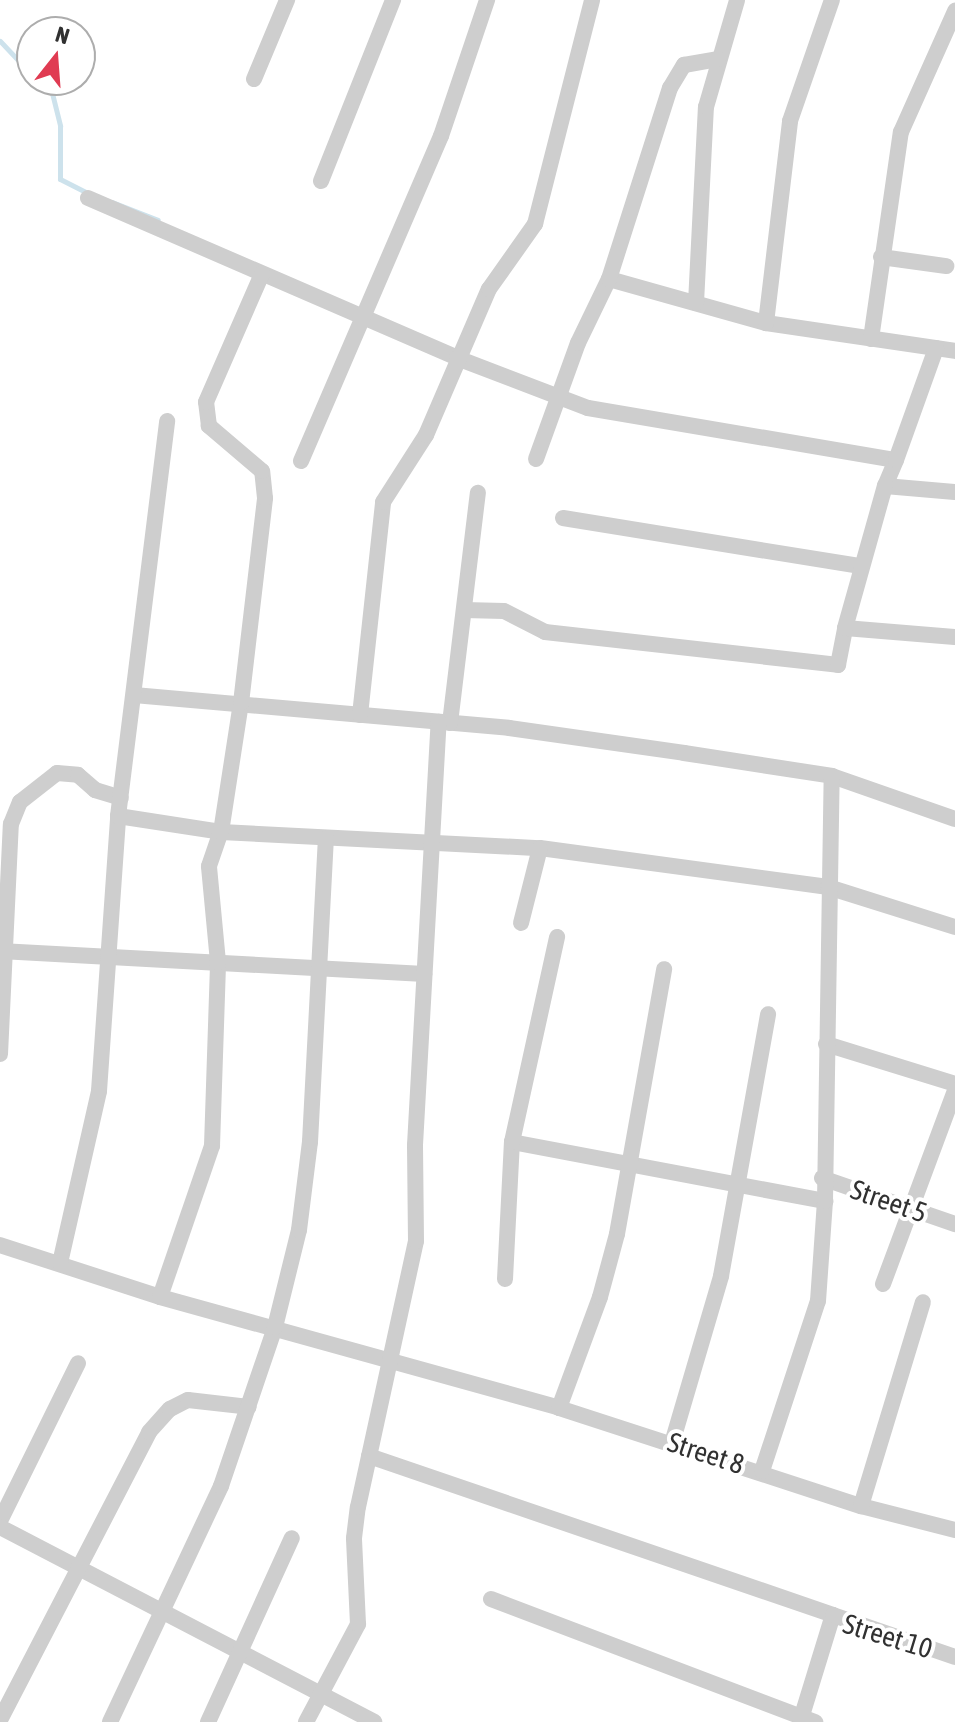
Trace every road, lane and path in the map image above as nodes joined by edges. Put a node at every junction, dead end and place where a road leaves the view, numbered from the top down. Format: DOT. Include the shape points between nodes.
graph roads {
  1 [pos="287,0"];
  2 [pos="393,0"];
  3 [pos="592,0"];
  4 [pos="737,0"];
  5 [pos="832,0"];
  6 [pos="483,1"];
  7 [pos="955,11"];
  8 [pos="717,59"];
  9 [pos="254,79"];
  10 [pos="321,181"];
  11 [pos="88,198"];
  12 [pos="881,257"];
  13 [pos="946,266"];
  14 [pos="262,274"];
  15 [pos="609,279"];
  16 [pos="696,303"];
  17 [pos="362,312"];
  18 [pos="766,323"];
  19 [pos="871,339"];
  20 [pos="936,348"];
  21 [pos="955,351"];
  22 [pos="457,358"];
  23 [pos="557,397"];
  24 [pos="167,421"];
  25 [pos="536,459"];
  26 [pos="896,460"];
  27 [pos="301,461"];
  28 [pos="885,486"];
  29 [pos="955,492"];
  30 [pos="478,493"];
  31 [pos="563,518"];
  32 [pos="859,566"];
  33 [pos="464,610"];
  34 [pos="845,628"];
  35 [pos="955,637"];
  36 [pos="134,695"];
  37 [pos="241,703"];
  38 [pos="360,715"];
  39 [pos="444,723"];
  40 [pos="832,776"];
  41 [pos="121,798"];
  42 [pos="20,802"];
  43 [pos="0,805"];
  44 [pos="118,816"];
  45 [pos="955,819"];
  46 [pos="221,832"];
  47 [pos="326,838"];
  48 [pos="429,844"];
  49 [pos="540,848"];
  50 [pos="828,887"];
  51 [pos="521,923"];
  52 [pos="955,927"];
  53 [pos="557,937"];
  54 [pos="4,952"];
  55 [pos="111,958"];
  56 [pos="218,962"];
  57 [pos="318,968"];
  58 [pos="664,969"];
  59 [pos="424,974"];
  60 [pos="768,1014"];
  61 [pos="826,1044"];
  62 [pos="0,1054"];
  63 [pos="955,1087"];
  64 [pos="512,1142"];
  65 [pos="627,1164"];
  66 [pos="822,1178"];
  67 [pos="736,1185"];
  68 [pos="825,1201"];
  69 [pos="911,1208"];
  70 [pos="955,1224"];
  71 [pos="0,1245"];
  72 [pos="60,1263"];
  73 [pos="505,1279"];
  74 [pos="883,1284"];
  75 [pos="160,1297"];
  76 [pos="923,1302"];
  77 [pos="275,1327"];
  78 [pos="388,1360"];
  79 [pos="78,1363"];
  80 [pos="249,1407"];
  81 [pos="559,1408"];
  82 [pos="672,1443"];
  83 [pos="369,1456"];
  84 [pos="762,1471"];
  85 [pos="861,1506"];
  86 [pos="0,1521"];
  87 [pos="0,1527"];
  88 [pos="955,1530"];
  89 [pos="292,1538"];
  90 [pos="80,1569"];
  91 [pos="491,1599"];
  92 [pos="162,1612"];
  93 [pos="833,1615"];
  94 [pos="242,1653"];
  95 [pos="955,1657"];
  96 [pos="320,1694"];
  97 [pos="0,1720"];
  98 [pos="805,1720"];
  99 [pos="110,1722"];
  100 [pos="208,1722"];
  101 [pos="306,1722"];
  102 [pos="374,1722"];
  1 -- 9 [label="street"];
  2 -- 10 [label="street"];
  3 -- 22 [label="street" via="535,224 489,289"];
  4 -- 8 [label="street"];
  5 -- 18 [label="street" via="790,121"];
  6 -- 17 [label="street" via="441,136"];
  7 -- 12 [label="street" via="901,132"];
  8 -- 15 [label="street" via="693,61 677,73"];
  8 -- 16 [label="street" via="706,107"];
  11 -- 14 [label="street"];
  12 -- 13 [label="street"];
  12 -- 19 [label="street"];
  14 -- 17 [label="street"];
  14 -- 37 [label="street" via="206,402 209,426 253,459 264,485"];
  15 -- 16 [label="street"];
  15 -- 23 [label="street"];
  16 -- 18 [label="street"];
  17 -- 22 [label="street"];
  17 -- 27 [label="street"];
  18 -- 19 [label="street"];
  19 -- 20 [label="street"];
  20 -- 21 [label="street"];
  20 -- 26 [label="street"];
  22 -- 23 [label="street"];
  22 -- 38 [label="street" via="426,435 383,502"];
  23 -- 25 [label="street"];
  23 -- 26 [label="street" via="588,408"];
  24 -- 36 [label="street"];
  26 -- 28 [label="street"];
  28 -- 29 [label="street"];
  28 -- 32 [label="street"];
  30 -- 33 [label="street"];
  31 -- 32 [label="street"];
  32 -- 34 [label="street"];
  33 -- 34 [label="street" via="504,611 545,632 838,665"];
  33 -- 39 [label="street"];
  34 -- 35 [label="street"];
  36 -- 37 [label="street"];
  36 -- 41 [label="street"];
  37 -- 38 [label="street"];
  37 -- 46 [label="street"];
  38 -- 39 [label="street"];
  39 -- 40 [label="street"];
  39 -- 48 [label="street"];
  40 -- 45 [label="street"];
  40 -- 50 [label="street"];
  41 -- 42 [label="street" via="95,790 78,775 57,773"];
  41 -- 44 [label="street"];
  42 -- 43 [label="street"];
  42 -- 54 [label="street" via="11,824"];
  44 -- 46 [label="street"];
  44 -- 55 [label="street"];
  46 -- 47 [label="street"];
  46 -- 56 [label="street" via="209,866"];
  47 -- 48 [label="street"];
  47 -- 57 [label="street"];
  48 -- 49 [label="street"];
  48 -- 59 [label="street"];
  49 -- 50 [label="street"];
  49 -- 51 [label="street"];
  50 -- 52 [label="street"];
  50 -- 61 [label="street"];
  53 -- 64 [label="street"];
  54 -- 55 [label="street"];
  54 -- 62 [label="street"];
  55 -- 56 [label="street"];
  55 -- 72 [label="street" via="94,1132"];
  56 -- 57 [label="street"];
  56 -- 75 [label="street" via="212,1146"];
  57 -- 59 [label="street"];
  57 -- 77 [label="street" via="306,1193"];
  58 -- 65 [label="street"];
  59 -- 78 [label="street" via="416,1241"];
  60 -- 67 [label="street"];
  61 -- 63 [label="street"];
  61 -- 66 [label="street"];
  63 -- 69 [label="street"];
  64 -- 65 [label="street"];
  64 -- 73 [label="street"];
  65 -- 67 [label="street"];
  65 -- 81 [label="street" via="600,1297 586,1322"];
  66 -- 68 [label="street"];
  66 -- 69 [label="street, Street 5"];
  67 -- 68 [label="street"];
  67 -- 82 [label="street" via="721,1276"];
  68 -- 84 [label="street" via="818,1301"];
  69 -- 70 [label="street, Street 5"];
  69 -- 74 [label="street"];
  71 -- 72 [label="street, Street 8"];
  72 -- 75 [label="street, Street 8"];
  75 -- 77 [label="street, Street 8"];
  76 -- 85 [label="street"];
  77 -- 78 [label="street, Street 8"];
  77 -- 80 [label="street"];
  78 -- 81 [label="street, Street 8"];
  78 -- 83 [label="street"];
  79 -- 86 [label="street"];
  80 -- 90 [label="street" via="202,1400 170,1409 149,1432"];
  80 -- 92 [label="street" via="221,1486"];
  81 -- 82 [label="street, Street 8"];
  82 -- 84 [label="street, Street 8"];
  83 -- 93 [label="street"];
  83 -- 96 [label="street" via="354,1538 358,1624"];
  84 -- 85 [label="street, Street 8"];
  85 -- 88 [label="street, Street 8"];
  87 -- 90 [label="street"];
  89 -- 94 [label="street"];
  90 -- 92 [label="street"];
  90 -- 97 [label="street"];
  91 -- 98 [label="street"];
  92 -- 94 [label="street"];
  92 -- 99 [label="street"];
  93 -- 95 [label="street, Street 10"];
  93 -- 98 [label="street, Street 10"];
  94 -- 96 [label="street"];
  94 -- 100 [label="street"];
  96 -- 101 [label="street"];
  96 -- 102 [label="street"];
}
